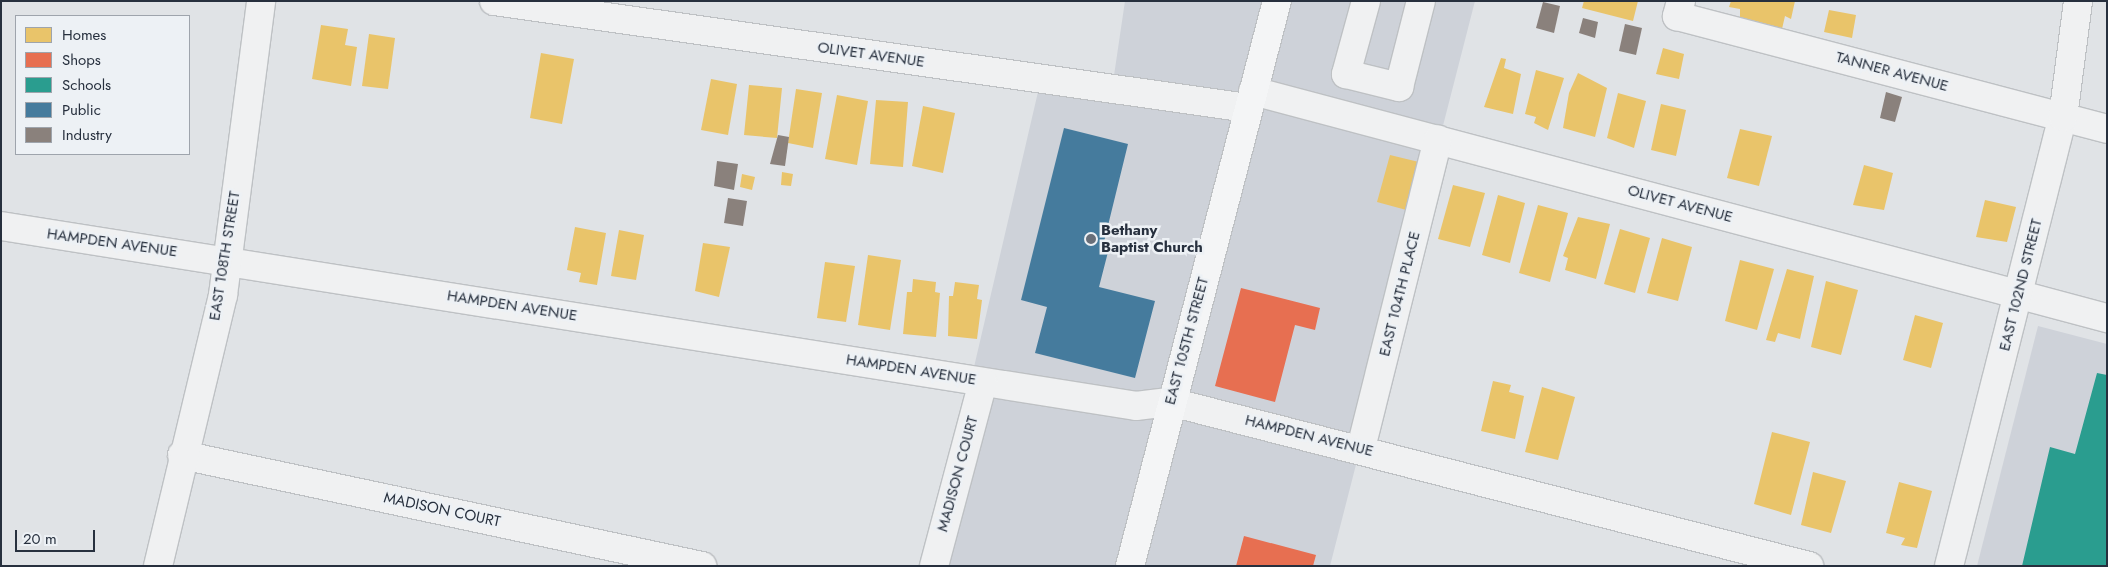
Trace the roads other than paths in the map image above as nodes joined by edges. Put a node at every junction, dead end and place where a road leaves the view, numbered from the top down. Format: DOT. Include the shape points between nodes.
graph roads {
  1 [pos="261,1"];
  2 [pos="494,1"];
  3 [pos="1277,1"];
  4 [pos="1366,1"];
  5 [pos="1421,1"];
  6 [pos="2078,1"];
  7 [pos="1679,9"];
  8 [pos="1376,82"];
  9 [pos="1251,99"];
  10 [pos="2063,117"];
  11 [pos="1366,120"];
  12 [pos="2107,129"];
  13 [pos="1438,139"];
  14 [pos="1,226"];
  15 [pos="226,259"];
  16 [pos="2018,294"];
  17 [pos="2107,318"];
  18 [pos="983,382"];
  19 [pos="1171,402"];
  20 [pos="1361,448"];
  21 [pos="182,455"];
  22 [pos="158,566"];
  23 [pos="702,566"];
  24 [pos="934,566"];
  25 [pos="1130,566"];
  26 [pos="1809,566"];
  27 [pos="1949,566"];
  1 -- 15 [label="street, EAST 108TH STREET"];
  2 -- 9 [label="street, OLIVET AVENUE"];
  3 -- 9 [label="main road, EAST 105TH STREET"];
  4 -- 8 [label="street" via="1346,74"];
  5 -- 8 [label="street" via="1399,87"];
  6 -- 10 [label="street, EAST 102ND STREET"];
  7 -- 10 [label="street, TANNER AVENUE"];
  8 -- 11 [label="street"];
  9 -- 11 [label="street, OLIVET AVENUE"];
  9 -- 19 [label="main road, EAST 105TH STREET"];
  10 -- 12 [label="street, TANNER AVENUE"];
  10 -- 16 [label="street, EAST 102ND STREET"];
  11 -- 13 [label="street, OLIVET AVENUE"];
  13 -- 16 [label="street, OLIVET AVENUE"];
  13 -- 20 [label="street, EAST 104TH PLACE"];
  14 -- 15 [label="street, HAMPDEN AVENUE"];
  15 -- 18 [label="street, HAMPDEN AVENUE"];
  15 -- 21 [label="street, EAST 108TH STREET" via="222,295"];
  16 -- 17 [label="street, OLIVET AVENUE"];
  16 -- 27 [label="street, EAST 102ND STREET"];
  18 -- 19 [label="street, HAMPDEN AVENUE" via="1139,406"];
  18 -- 24 [label="street, MADISON COURT"];
  19 -- 20 [label="street, HAMPDEN AVENUE"];
  19 -- 25 [label="main road, EAST 105TH STREET"];
  20 -- 26 [label="street, HAMPDEN AVENUE"];
  21 -- 22 [label="street, EAST 108TH STREET"];
  21 -- 23 [label="street, MADISON COURT"];
}
